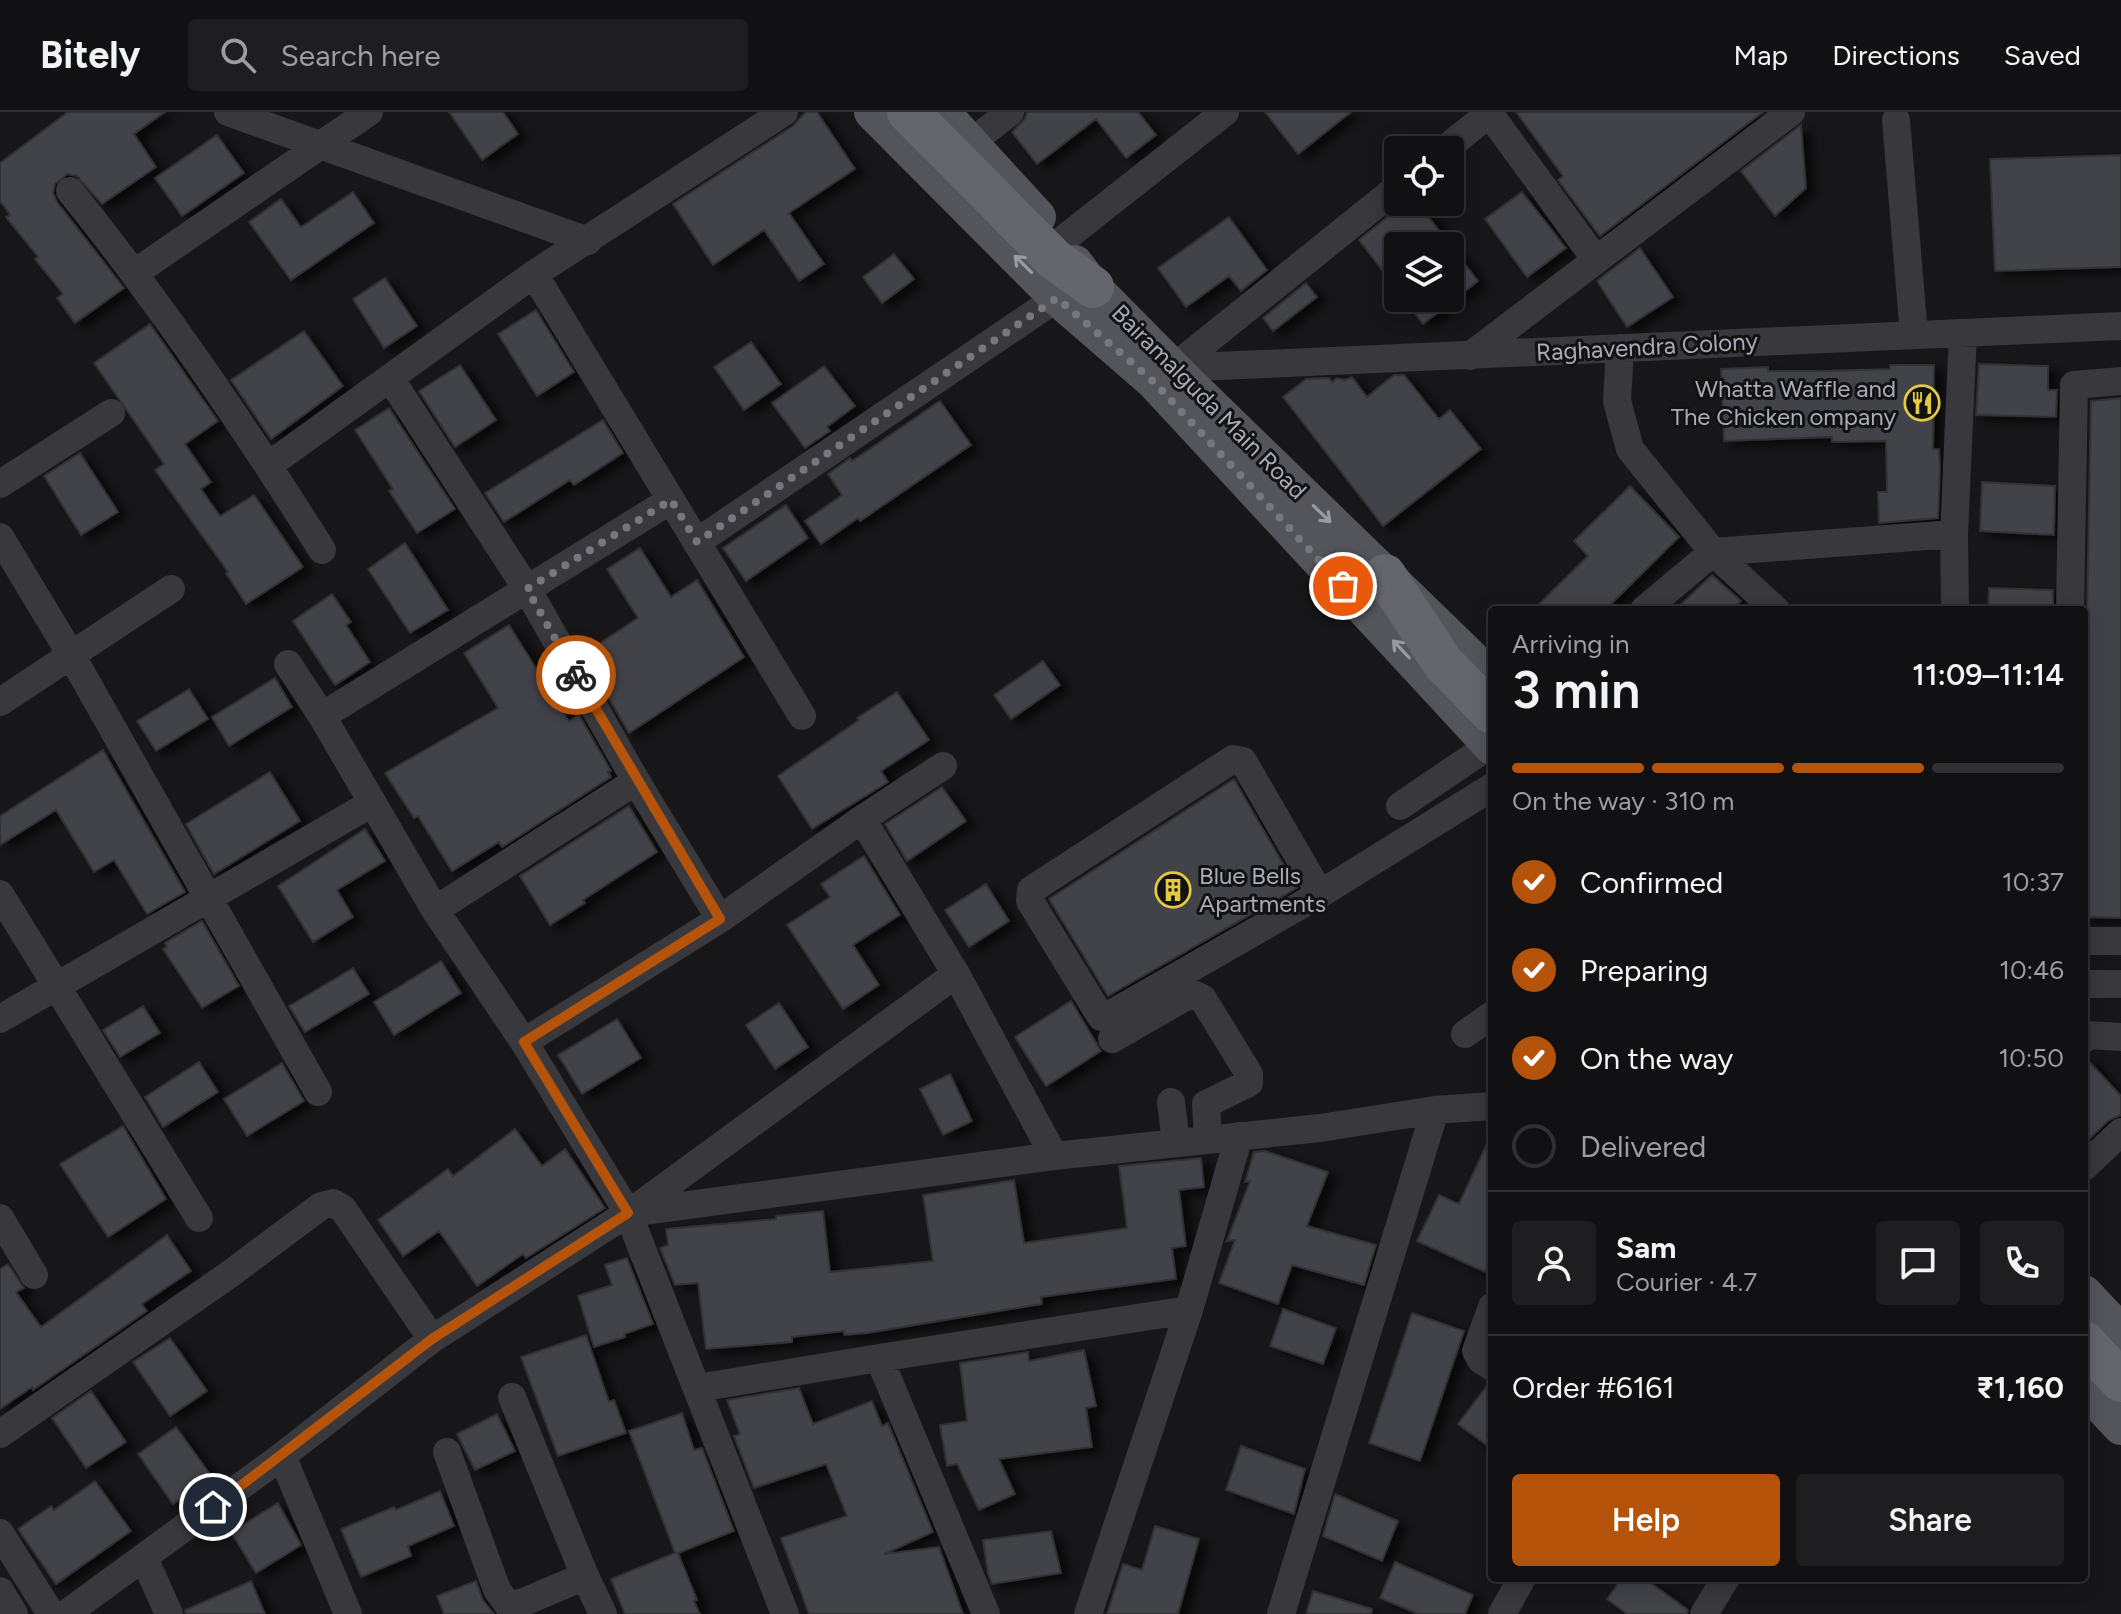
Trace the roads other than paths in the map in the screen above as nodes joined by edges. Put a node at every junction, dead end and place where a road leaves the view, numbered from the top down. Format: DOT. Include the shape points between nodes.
graph roads {
  1 [pos="228,112"];
  2 [pos="369,112"];
  3 [pos="784,112"];
  4 [pos="872,112"];
  5 [pos="908,112"];
  6 [pos="942,112"];
  7 [pos="1010,112"];
  8 [pos="1225,112"];
  9 [pos="1791,112"];
  10 [pos="1490,113"];
  11 [pos="1896,120"];
  12 [pos="1461,136"];
  13 [pos="972,142"];
  14 [pos="322,144"];
  15 [pos="70,191"];
  16 [pos="1384,198"];
  17 [pos="588,241"];
  18 [pos="1060,242"];
  19 [pos="1596,260"];
  20 [pos="136,272"];
  21 [pos="534,274"];
  22 [pos="1075,292"];
  23 [pos="2121,326"];
  24 [pos="1963,333"];
  25 [pos="1914,335"];
  26 [pos="1620,348"];
  27 [pos="1470,356"];
  28 [pos="1173,368"];
  29 [pos="390,378"];
  30 [pos="2121,381"];
  31 [pos="111,413"];
  32 [pos="269,465"];
  33 [pos="0,484"];
  34 [pos="671,500"];
  35 [pos="1954,534"];
  36 [pos="0,537"];
  37 [pos="697,542"];
  38 [pos="322,550"];
  39 [pos="1713,552"];
  40 [pos="1385,575"];
  41 [pos="171,589"];
  42 [pos="527,589"];
  43 [pos="1649,606"];
  44 [pos="1772,606"];
  45 [pos="1955,606"];
  46 [pos="2070,606"];
  47 [pos="70,653"];
  48 [pos="288,664"];
  49 [pos="1488,674"];
  50 [pos="0,702"];
  51 [pos="322,716"];
  52 [pos="802,716"];
  53 [pos="1488,730"];
  54 [pos="1488,732"];
  55 [pos="1488,737"];
  56 [pos="943,766"];
  57 [pos="636,781"];
  58 [pos="1488,789"];
  59 [pos="372,803"];
  60 [pos="1400,806"];
  61 [pos="862,819"];
  62 [pos="0,894"];
  63 [pos="1320,894"];
  64 [pos="209,898"];
  65 [pos="435,910"];
  66 [pos="720,919"];
  67 [pos="2088,941"];
  68 [pos="2121,941"];
  69 [pos="956,974"];
  70 [pos="2088,984"];
  71 [pos="2121,984"];
  72 [pos="54,986"];
  73 [pos="1488,1018"];
  74 [pos="0,1019"];
  75 [pos="1465,1034"];
  76 [pos="2088,1035"];
  77 [pos="2121,1037"];
  78 [pos="1112,1039"];
  79 [pos="524,1042"];
  80 [pos="318,1092"];
  81 [pos="1171,1102"];
  82 [pos="1488,1106"];
  83 [pos="1435,1110"];
  84 [pos="2121,1132"];
  85 [pos="1239,1136"];
  86 [pos="1208,1140"];
  87 [pos="1176,1143"];
  88 [pos="1054,1156"];
  89 [pos="2088,1163"];
  90 [pos="628,1213"];
  91 [pos="0,1218"];
  92 [pos="199,1218"];
  93 [pos="34,1275"];
  94 [pos="2088,1297"];
  95 [pos="1189,1310"];
  96 [pos="1488,1318"];
  97 [pos="2121,1332"];
  98 [pos="432,1339"];
  99 [pos="2088,1346"];
  100 [pos="879,1358"];
  101 [pos="1488,1364"];
  102 [pos="2121,1381"];
  103 [pos="698,1388"];
  104 [pos="2088,1392"];
  105 [pos="512,1397"];
  106 [pos="2121,1427"];
  107 [pos="0,1434"];
  108 [pos="447,1452"];
  109 [pos="282,1456"];
  110 [pos="0,1533"];
  111 [pos="144,1558"];
  112 [pos="585,1576"];
  113 [pos="1520,1582"];
  114 [pos="1724,1582"];
  115 [pos="51,1614"];
  116 [pos="66,1614"];
  117 [pos="169,1614"];
  118 [pos="348,1614"];
  119 [pos="603,1614"];
  120 [pos="785,1614"];
  121 [pos="986,1614"];
  122 [pos="1088,1614"];
  123 [pos="1281,1614"];
  124 [pos="1502,1614"];
  125 [pos="1704,1614"];
  1 -- 14 [label="street"];
  2 -- 14 [label="street"];
  3 -- 17 [label="street"];
  22 -- 4 [label="main road, one-way"];
  5 -- 22 [label="highway" via="1055,260"];
  6 -- 13 [label="main road, Bairamalguda Main Road"];
  7 -- 13 [label="street"];
  8 -- 18 [label="street"];
  9 -- 19 [label="street"];
  10 -- 12 [label="street"];
  10 -- 19 [label="street"];
  11 -- 25 [label="street"];
  13 -- 18 [label="main road, Bairamalguda Main Road"];
  14 -- 17 [label="street"];
  14 -- 20 [label="street"];
  15 -- 20 [label="street"];
  16 -- 28 [label="street"];
  17 -- 21 [label="street"];
  18 -- 22 [label="main road, Bairamalguda Main Road"];
  19 -- 27 [label="street"];
  20 -- 32 [label="street"];
  21 -- 29 [label="street"];
  21 -- 34 [label="street"];
  22 -- 28 [label="main road, Bairamalguda Main Road"];
  22 -- 37 [label="street"];
  54 -- 22 [label="main road, one-way" via="1154,382"];
  23 -- 24 [label="street, Raghavendra Colony"];
  24 -- 25 [label="street, Raghavendra Colony"];
  24 -- 35 [label="street"];
  25 -- 26 [label="street, Raghavendra Colony"];
  26 -- 27 [label="street, Raghavendra Colony"];
  26 -- 39 [label="street" via="1617,401 1630,449"];
  27 -- 28 [label="street, Raghavendra Colony"];
  28 -- 40 [label="main road, Bairamalguda Main Road, one-way"];
  29 -- 32 [label="street"];
  29 -- 42 [label="street"];
  30 -- 46 [label="street" via="2074,385"];
  31 -- 33 [label="street"];
  32 -- 38 [label="street"];
  34 -- 37 [label="street"];
  34 -- 42 [label="street"];
  35 -- 39 [label="street"];
  35 -- 45 [label="street"];
  36 -- 47 [label="street"];
  37 -- 52 [label="street"];
  39 -- 43 [label="street"];
  39 -- 44 [label="street"];
  40 -- 49 [label="main road, Bairamalguda Main Road"];
  40 -- 53 [label="highway"];
  41 -- 47 [label="street"];
  42 -- 51 [label="street"];
  42 -- 57 [label="street"];
  47 -- 50 [label="street"];
  47 -- 64 [label="street"];
  48 -- 51 [label="street"];
  51 -- 59 [label="street"];
  55 -- 60 [label="street"];
  56 -- 61 [label="street"];
  57 -- 65 [label="street"];
  57 -- 66 [label="street"];
  58 -- 63 [label="street"];
  59 -- 64 [label="street"];
  59 -- 65 [label="street"];
  61 -- 66 [label="street"];
  61 -- 69 [label="street"];
  62 -- 72 [label="street"];
  63 -- 63 [label="street" via="1238,759 1029,894 1101,1017"];
  64 -- 72 [label="street"];
  64 -- 80 [label="street"];
  65 -- 79 [label="street"];
  66 -- 79 [label="street"];
  67 -- 68 [label="street"];
  69 -- 88 [label="street"];
  69 -- 90 [label="street"];
  70 -- 71 [label="street"];
  72 -- 74 [label="street"];
  72 -- 92 [label="street"];
  73 -- 75 [label="street"];
  76 -- 77 [label="street"];
  78 -- 86 [label="street" via="1185,997 1203,999 1249,1074 1249,1083 1206,1104"];
  79 -- 90 [label="street"];
  81 -- 87 [label="street"];
  82 -- 83 [label="street"];
  83 -- 85 [label="street"];
  83 -- 123 [label="street"];
  84 -- 89 [label="street"];
  85 -- 86 [label="street"];
  85 -- 95 [label="street"];
  86 -- 87 [label="street"];
  87 -- 88 [label="street"];
  88 -- 90 [label="street"];
  90 -- 98 [label="street"];
  90 -- 103 [label="street"];
  91 -- 93 [label="street"];
  94 -- 97 [label="main road"];
  95 -- 100 [label="street"];
  95 -- 122 [label="street"];
  96 -- 101 [label="street" via="1476,1351"];
  98 -- 107 [label="street" via="343,1209 333,1203 321,1206"];
  98 -- 109 [label="street"];
  99 -- 102 [label="highway"];
  100 -- 103 [label="street"];
  100 -- 121 [label="street"];
  103 -- 120 [label="street"];
  104 -- 106 [label="main road"];
  105 -- 112 [label="street"];
  108 -- 112 [label="street" via="497,1590 508,1605"];
  109 -- 111 [label="street"];
  109 -- 118 [label="street"];
  110 -- 115 [label="street"];
  111 -- 116 [label="street"];
  111 -- 117 [label="street"];
  112 -- 119 [label="street"];
  113 -- 124 [label="street"];
  114 -- 125 [label="street"];
}
